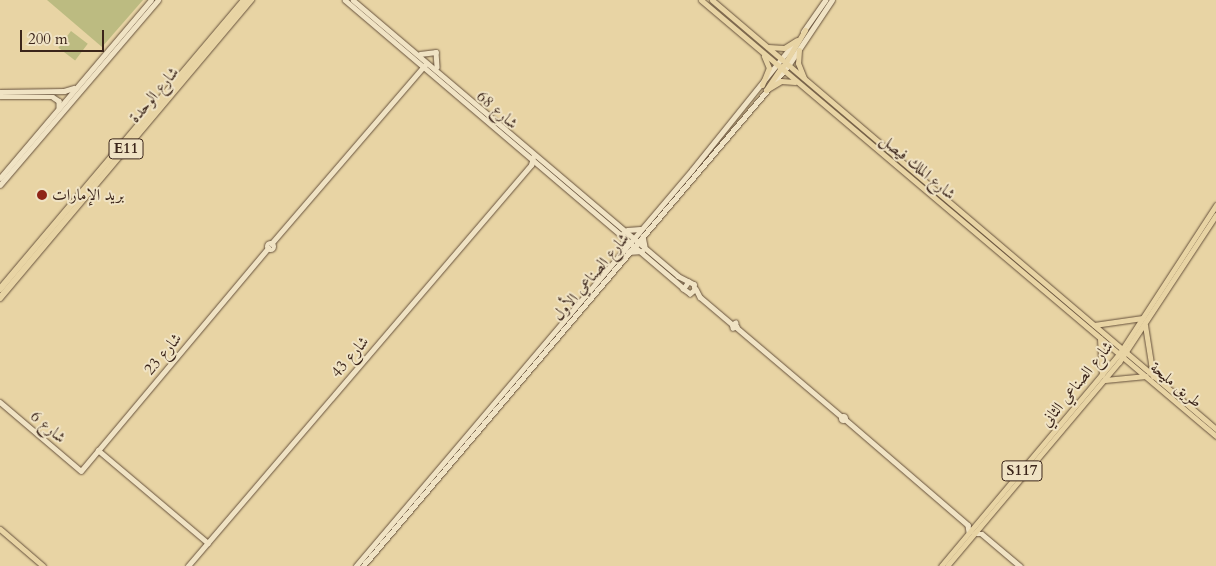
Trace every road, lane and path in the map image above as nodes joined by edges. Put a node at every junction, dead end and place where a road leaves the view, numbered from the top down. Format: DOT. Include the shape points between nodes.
graph roads {
  1 [pos="151,0"];
  2 [pos="158,0"];
  3 [pos="347,0"];
  4 [pos="353,0"];
  5 [pos="701,0"];
  6 [pos="712,0"];
  7 [pos="825,0"];
  8 [pos="832,0"];
  9 [pos="245,3"];
  10 [pos="252,3"];
  11 [pos="147,5"];
  12 [pos="142,18"];
  13 [pos="384,25"];
  14 [pos="125,30"];
  15 [pos="805,30"];
  16 [pos="797,40"];
  17 [pos="121,42"];
  18 [pos="767,47"];
  19 [pos="759,49"];
  20 [pos="799,50"];
  21 [pos="417,55"];
  22 [pos="785,63"];
  23 [pos="425,65"];
  24 [pos="781,68"];
  25 [pos="435,71"];
  26 [pos="419,72"];
  27 [pos="806,81"];
  28 [pos="798,83"];
  29 [pos="762,85"];
  30 [pos="77,86"];
  31 [pos="766,90"];
  32 [pos="0,92"];
  33 [pos="28,92"];
  34 [pos="172,94"];
  35 [pos="180,94"];
  36 [pos="0,97"];
  37 [pos="10,97"];
  38 [pos="59,108"];
  39 [pos="149,114"];
  40 [pos="137,117"];
  41 [pos="120,137"];
  42 [pos="120,147"];
  43 [pos="533,157"];
  44 [pos="538,162"];
  45 [pos="531,165"];
  46 [pos="103,177"];
  47 [pos="0,178"];
  48 [pos="0,185"];
  49 [pos="103,186"];
  50 [pos="1216,205"];
  51 [pos="1216,215"];
  52 [pos="642,228"];
  53 [pos="627,230"];
  54 [pos="623,234"];
  55 [pos="643,235"];
  56 [pos="636,238"];
  57 [pos="633,243"];
  58 [pos="644,249"];
  59 [pos="627,250"];
  60 [pos="15,260"];
  61 [pos="18,272"];
  62 [pos="27,274"];
  63 [pos="688,282"];
  64 [pos="683,288"];
  65 [pos="696,288"];
  66 [pos="0,289"];
  67 [pos="690,294"];
  68 [pos="700,297"];
  69 [pos="0,298"];
  70 [pos="1145,316"];
  71 [pos="1094,325"];
  72 [pos="1145,326"];
  73 [pos="1100,337"];
  74 [pos="1122,353"];
  75 [pos="1146,376"];
  76 [pos="1154,376"];
  77 [pos="1103,378"];
  78 [pos="0,402"];
  79 [pos="1216,429"];
  80 [pos="1216,436"];
  81 [pos="98,450"];
  82 [pos="81,471"];
  83 [pos="968,525"];
  84 [pos="978,525"];
  85 [pos="0,531"];
  86 [pos="972,533"];
  87 [pos="982,534"];
  88 [pos="208,543"];
  89 [pos="41,566"];
  90 [pos="188,566"];
  91 [pos="356,566"];
  92 [pos="363,566"];
  93 [pos="941,566"];
  94 [pos="947,566"];
  95 [pos="1020,566"];
  1 -- 11 [label="street"];
  2 -- 12 [label="street"];
  3 -- 13 [label="street"];
  3 -- 21 [label="street, شارع 68"];
  4 -- 13 [label="street, شارع 68"];
  5 -- 19 [label="main road, شارع الملك فيصل"];
  6 -- 18 [label="main road, شارع الملك فيصل"];
  7 -- 15 [label="street"];
  8 -- 20 [label="street"];
  9 -- 10 [label="highway, شارع الوحدة / E11"];
  9 -- 34 [label="highway, شارع الوحدة / E11"];
  9 -- 39 [label="highway, شارع الوحدة / E11"];
  11 -- 12 [label="street"];
  11 -- 14 [label="street"];
  12 -- 17 [label="street"];
  13 -- 21 [label="street, شارع 68"];
  14 -- 17 [label="street"];
  14 -- 30 [label="street"];
  15 -- 16 [label="street"];
  15 -- 22 [label="main road"];
  16 -- 18 [label="main road" via="784,48"];
  16 -- 22 [label="street"];
  17 -- 48 [label="street"];
  18 -- 22 [label="main road, شارع الملك فيصل"];
  19 -- 24 [label="main road, شارع الملك فيصل"];
  19 -- 29 [label="main road" via="768,68"];
  20 -- 22 [label="street"];
  20 -- 27 [label="main road" via="798,63"];
  21 -- 23 [label="street, شارع 68"];
  21 -- 25 [label="street, شارع 68"];
  21 -- 25 [label="street" via="436,52"];
  21 -- 26 [label="street"];
  22 -- 24 [label="main road"];
  22 -- 27 [label="main road, شارع الملك فيصل"];
  23 -- 25 [label="street, شارع 68"];
  23 -- 26 [label="street, شارع 23"];
  24 -- 28 [label="main road, شارع الملك فيصل"];
  24 -- 29 [label="street, شارع الصناعي الأول"];
  24 -- 31 [label="main road"];
  25 -- 26 [label="street"];
  25 -- 43 [label="street, شارع 68"];
  25 -- 53 [label="street, شارع 68"];
  26 -- 81 [label="street, شارع 23"];
  27 -- 71 [label="main road, شارع الملك فيصل"];
  28 -- 31 [label="main road" via="781,81"];
  28 -- 73 [label="main road, شارع الملك فيصل"];
  29 -- 52 [label="street, شارع الصناعي الأول"];
  30 -- 33 [label="street" via="67,91"];
  30 -- 38 [label="street"];
  31 -- 55 [label="street, شارع الصناعي الأول"];
  32 -- 33 [label="street"];
  33 -- 37 [label="street"];
  34 -- 35 [label="highway"];
  34 -- 46 [label="highway, شارع الوحدة / E11"];
  36 -- 37 [label="street"];
  37 -- 38 [label="street" via="53,97 59,102"];
  38 -- 47 [label="street"];
  39 -- 40 [label="highway"];
  39 -- 42 [label="highway, شارع الوحدة / E11"];
  41 -- 42 [label="highway"];
  42 -- 61 [label="highway, شارع الوحدة / E11"];
  43 -- 44 [label="street, شارع 68"];
  43 -- 45 [label="street, شارع 43"];
  44 -- 45 [label="street, شارع 43"];
  44 -- 54 [label="street, شارع 68"];
  45 -- 88 [label="street, شارع 43"];
  46 -- 49 [label="highway"];
  46 -- 61 [label="highway, شارع الوحدة / E11"];
  50 -- 70 [label="main road, شارع الصناعي الثاني / S117"];
  51 -- 72 [label="main road, شارع الصناعي الثاني / S117"];
  52 -- 53 [label="street"];
  52 -- 56 [label="street, شارع الصناعي الأول"];
  53 -- 56 [label="street, شارع 68"];
  54 -- 57 [label="street, شارع 68"];
  54 -- 59 [label="street"];
  55 -- 56 [label="street, شارع الصناعي الأول"];
  55 -- 58 [label="street"];
  56 -- 57 [label="street, شارع الصناعي الأول"];
  56 -- 58 [label="street, شارع 68"];
  57 -- 58 [label="street, شارع 68"];
  57 -- 59 [label="street, شارع الصناعي الأول"];
  58 -- 59 [label="street"];
  58 -- 63 [label="street"];
  58 -- 64 [label="street"];
  59 -- 91 [label="street, شارع الصناعي الأول"];
  59 -- 92 [label="street, شارع الصناعي الأول"];
  60 -- 61 [label="highway"];
  61 -- 62 [label="highway"];
  61 -- 66 [label="highway, شارع الوحدة / E11"];
  61 -- 69 [label="highway, شارع الوحدة / E11"];
  63 -- 64 [label="street"];
  63 -- 65 [label="street"];
  64 -- 67 [label="street"];
  65 -- 67 [label="street"];
  65 -- 68 [label="street"];
  67 -- 68 [label="street"];
  68 -- 83 [label="street"];
  70 -- 71 [label="main road" via="1131,322"];
  70 -- 74 [label="main road, شارع الصناعي الثاني / S117"];
  71 -- 74 [label="main road, شارع الملك فيصل"];
  72 -- 74 [label="main road, شارع الصناعي الثاني / S117"];
  72 -- 76 [label="main road"];
  73 -- 74 [label="main road, شارع الملك فيصل"];
  73 -- 77 [label="main road"];
  74 -- 75 [label="main road, طريق مليحة"];
  74 -- 76 [label="main road, طريق مليحة"];
  74 -- 77 [label="main road, شارع الصناعي الثاني / S117"];
  75 -- 77 [label="main road"];
  75 -- 80 [label="main road, طريق مليحة"];
  76 -- 79 [label="main road, طريق مليحة"];
  77 -- 84 [label="main road, شارع الصناعي الثاني / S117"];
  78 -- 82 [label="street, شارع 6"];
  81 -- 82 [label="street, شارع 23"];
  81 -- 88 [label="street"];
  83 -- 84 [label="street"];
  83 -- 86 [label="street"];
  84 -- 86 [label="main road, شارع الصناعي الثاني / S117"];
  84 -- 87 [label="street"];
  85 -- 89 [label="main road"];
  86 -- 87 [label="street"];
  86 -- 93 [label="main road, شارع الصناعي الثاني / S117"];
  86 -- 94 [label="main road, شارع الصناعي الثاني / S117"];
  87 -- 95 [label="street"];
  88 -- 90 [label="street, شارع 43"];
}
